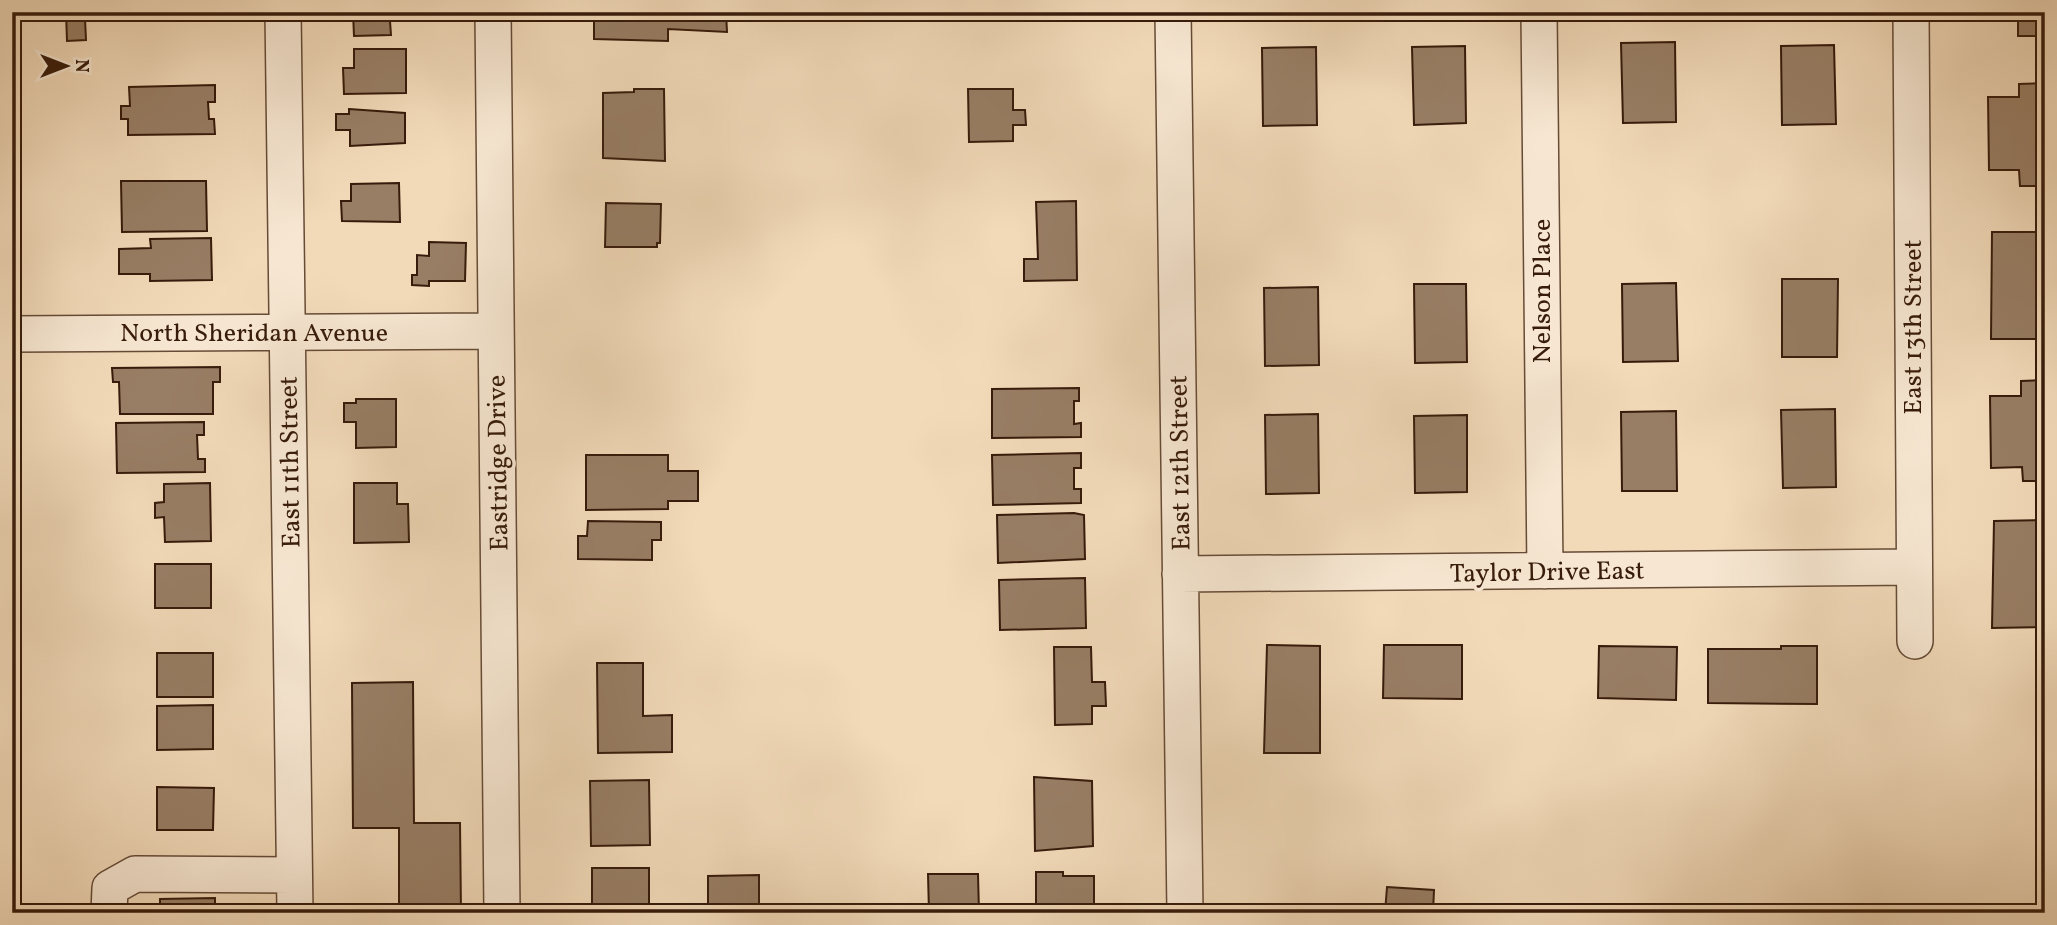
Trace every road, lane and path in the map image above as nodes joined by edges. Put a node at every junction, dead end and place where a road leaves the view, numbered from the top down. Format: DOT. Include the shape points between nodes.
graph roads {
  1 [pos="283,12"];
  2 [pos="493,12"];
  3 [pos="1173,12"];
  4 [pos="1539,12"];
  5 [pos="1911,12"];
  6 [pos="288,331"];
  7 [pos="495,331"];
  8 [pos="12,334"];
  9 [pos="1913,567"];
  10 [pos="1545,571"];
  11 [pos="1181,574"];
  12 [pos="1915,641"];
  13 [pos="294,875"];
  14 [pos="110,913"];
  15 [pos="295,913"];
  16 [pos="502,913"];
  17 [pos="1185,913"];
  1 -- 6 [label="street, East 11th Street"];
  2 -- 7 [label="street, Eastridge Drive"];
  3 -- 11 [label="street, East 12th Street"];
  4 -- 10 [label="street, Nelson Place"];
  5 -- 9 [label="street, East 13th Street"];
  6 -- 7 [label="street, North Sheridan Avenue"];
  6 -- 8 [label="street, North Sheridan Avenue"];
  6 -- 13 [label="street, East 11th Street"];
  7 -- 16 [label="street, Eastridge Drive"];
  9 -- 10 [label="street, Taylor Drive East"];
  9 -- 12 [label="street, East 13th Street"];
  10 -- 11 [label="street, Taylor Drive East"];
  11 -- 17 [label="street, East 12th Street"];
  13 -- 14 [label="street" via="135,874 110,887"];
  13 -- 15 [label="street, East 11th Street"];
}
